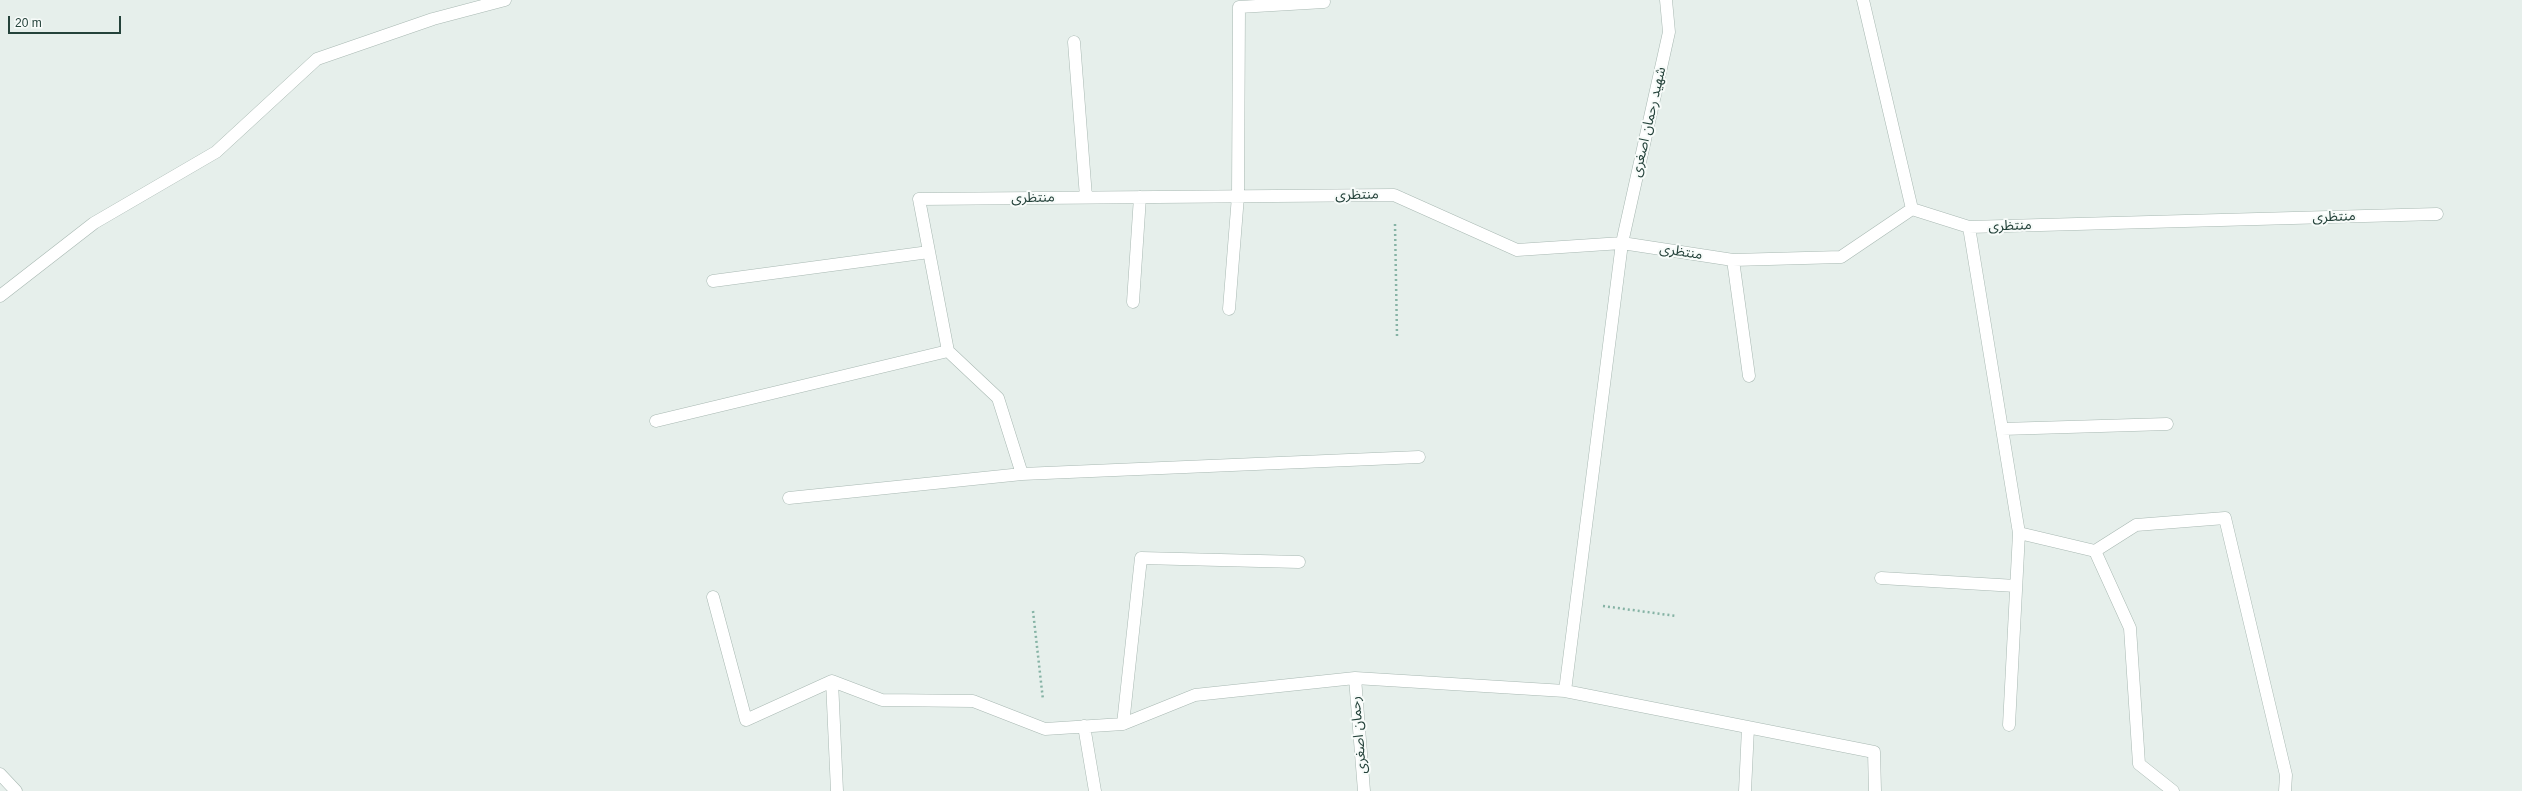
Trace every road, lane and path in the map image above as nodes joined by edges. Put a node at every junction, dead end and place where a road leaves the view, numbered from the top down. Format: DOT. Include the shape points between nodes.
graph roads {
  1 [pos="505,0"];
  2 [pos="1666,0"];
  3 [pos="1863,0"];
  4 [pos="1324,2"];
  5 [pos="1074,42"];
  6 [pos="1394,195"];
  7 [pos="1238,196"];
  8 [pos="1140,197"];
  9 [pos="1086,198"];
  10 [pos="1912,209"];
  11 [pos="2437,214"];
  12 [pos="1969,227"];
  13 [pos="1622,243"];
  14 [pos="929,252"];
  15 [pos="1733,260"];
  16 [pos="713,281"];
  17 [pos="0,296"];
  18 [pos="1133,302"];
  19 [pos="1229,309"];
  20 [pos="1397,336"];
  21 [pos="948,351"];
  22 [pos="1749,376"];
  23 [pos="656,421"];
  24 [pos="2167,424"];
  25 [pos="2002,429"];
  26 [pos="1418,457"];
  27 [pos="1022,474"];
  28 [pos="789,498"];
  29 [pos="2019,533"];
  30 [pos="2095,551"];
  31 [pos="1299,562"];
  32 [pos="1880,578"];
  33 [pos="2016,586"];
  34 [pos="713,597"];
  35 [pos="1576,602"];
  36 [pos="1033,611"];
  37 [pos="1676,616"];
  38 [pos="1355,678"];
  39 [pos="832,681"];
  40 [pos="1565,691"];
  41 [pos="1123,724"];
  42 [pos="2009,725"];
  43 [pos="1084,726"];
  44 [pos="1748,728"];
  45 [pos="1045,729"];
  46 [pos="0,774"];
  47 [pos="16,791"];
  48 [pos="837,791"];
  49 [pos="1095,791"];
  50 [pos="1364,791"];
  51 [pos="1745,791"];
  52 [pos="1876,791"];
  53 [pos="2173,791"];
  54 [pos="2285,791"];
  1 -- 17 [label="street" via="433,19 317,59 216,152 94,223"];
  2 -- 13 [label="street, شهید رحمان اصغری" via="1669,32"];
  3 -- 10 [label="street"];
  4 -- 7 [label="street" via="1239,7"];
  5 -- 9 [label="street"];
  6 -- 7 [label="street, منتظری"];
  6 -- 13 [label="street, منتظری" via="1517,250"];
  6 -- 20 [label="path"];
  7 -- 8 [label="street, منتظری"];
  7 -- 19 [label="street"];
  8 -- 9 [label="street, منتظری"];
  8 -- 18 [label="street"];
  9 -- 14 [label="street, منتظری" via="919,199"];
  10 -- 12 [label="street, منتظری"];
  10 -- 15 [label="street, منتظری" via="1841,257"];
  11 -- 12 [label="street, منتظری"];
  12 -- 25 [label="street"];
  13 -- 15 [label="street, منتظری"];
  13 -- 35 [label="street, شهید رحمان اصغری"];
  14 -- 16 [label="street"];
  14 -- 21 [label="street"];
  15 -- 22 [label="street"];
  21 -- 23 [label="street"];
  21 -- 27 [label="street" via="998,398"];
  24 -- 25 [label="street"];
  25 -- 29 [label="street"];
  26 -- 27 [label="street"];
  27 -- 28 [label="street"];
  29 -- 30 [label="street"];
  29 -- 33 [label="street"];
  30 -- 53 [label="street" via="2130,628 2138,764"];
  30 -- 54 [label="street" via="2136,525 2226,518 2286,775"];
  31 -- 41 [label="street" via="1141,558"];
  32 -- 33 [label="street"];
  33 -- 42 [label="street"];
  34 -- 39 [label="street" via="746,720"];
  35 -- 37 [label="path"];
  35 -- 40 [label="street, شهید رحمان اصغری"];
  36 -- 45 [label="path"];
  38 -- 40 [label="street"];
  38 -- 41 [label="street" via="1195,695"];
  38 -- 50 [label="street, رحمان اصغری"];
  39 -- 45 [label="street" via="882,700 973,701"];
  39 -- 48 [label="street"];
  40 -- 44 [label="street"];
  41 -- 43 [label="street"];
  43 -- 45 [label="street"];
  43 -- 49 [label="street"];
  44 -- 51 [label="street"];
  44 -- 52 [label="street" via="1874,752"];
  46 -- 47 [label="street"];
}
